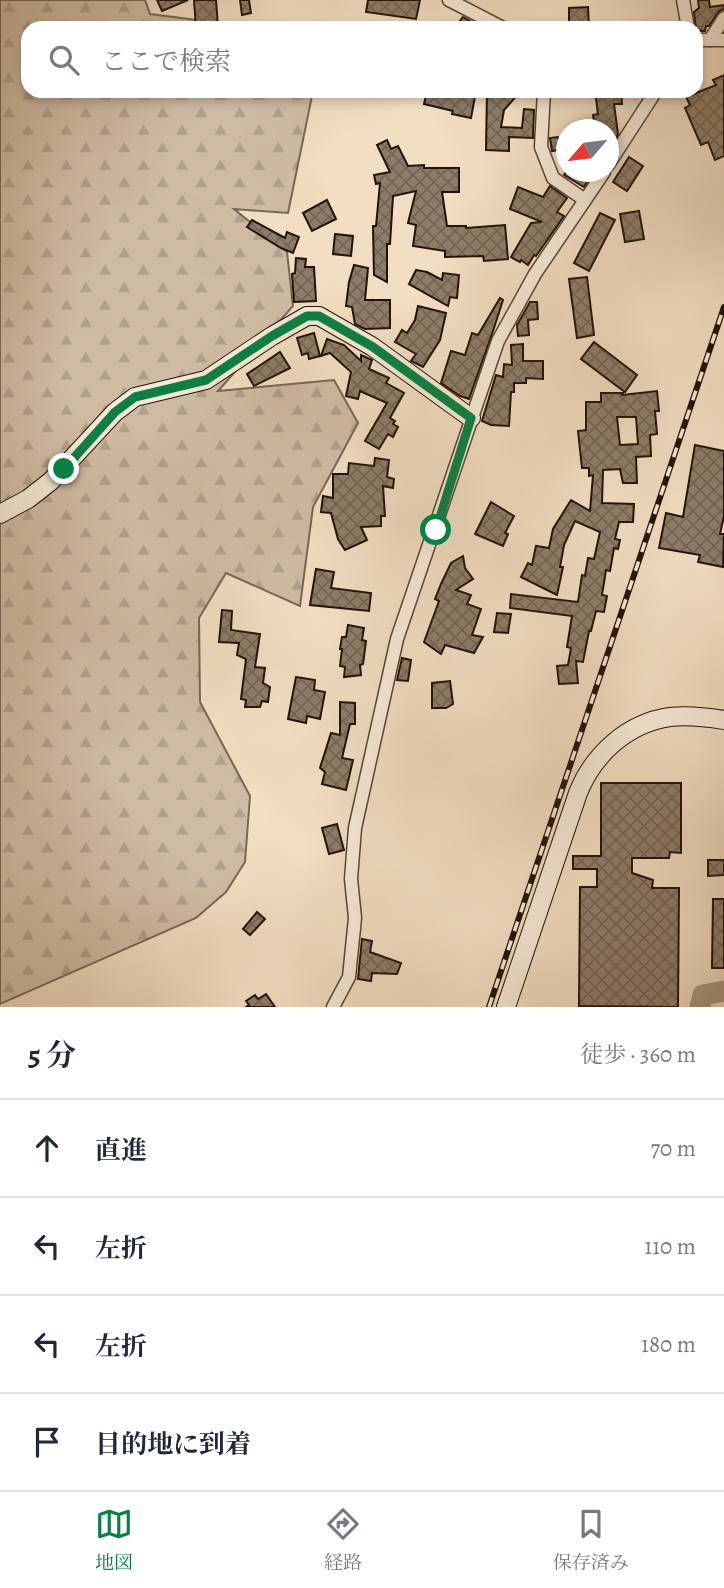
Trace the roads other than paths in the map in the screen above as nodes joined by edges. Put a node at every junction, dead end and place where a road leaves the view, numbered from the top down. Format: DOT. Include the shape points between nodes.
graph roads {
  1 [pos="449,0"];
  2 [pos="684,0"];
  3 [pos="724,18"];
  4 [pos="490,21"];
  5 [pos="687,21"];
  6 [pos="703,40"];
  7 [pos="710,40"];
  8 [pos="724,40"];
  9 [pos="544,98"];
  10 [pos="651,98"];
  11 [pos="619,148"];
  12 [pos="597,182"];
  13 [pos="585,201"];
  14 [pos="471,418"];
  15 [pos="0,514"];
  16 [pos="724,720"];
  17 [pos="333,1007"];
  18 [pos="506,1007"];
  1 -- 4 [label="street"];
  2 -- 5 [label="street"];
  3 -- 7 [label="street"];
  6 -- 7 [label="street"];
  7 -- 8 [label="street"];
  9 -- 13 [label="street" via="541,147 553,178"];
  10 -- 11 [label="street"];
  12 -- 13 [label="street"];
  13 -- 14 [label="street" via="535,274 498,341"];
  14 -- 15 [label="street" via="373,347 319,316 307,316 206,380 135,397 115,412 51,481"];
  14 -- 17 [label="street" via="397,639 355,828 351,878 355,918 349,977"];
  16 -- 18 [label="street" via="670,717 652,722 606,748 593,763 578,793"];
}
